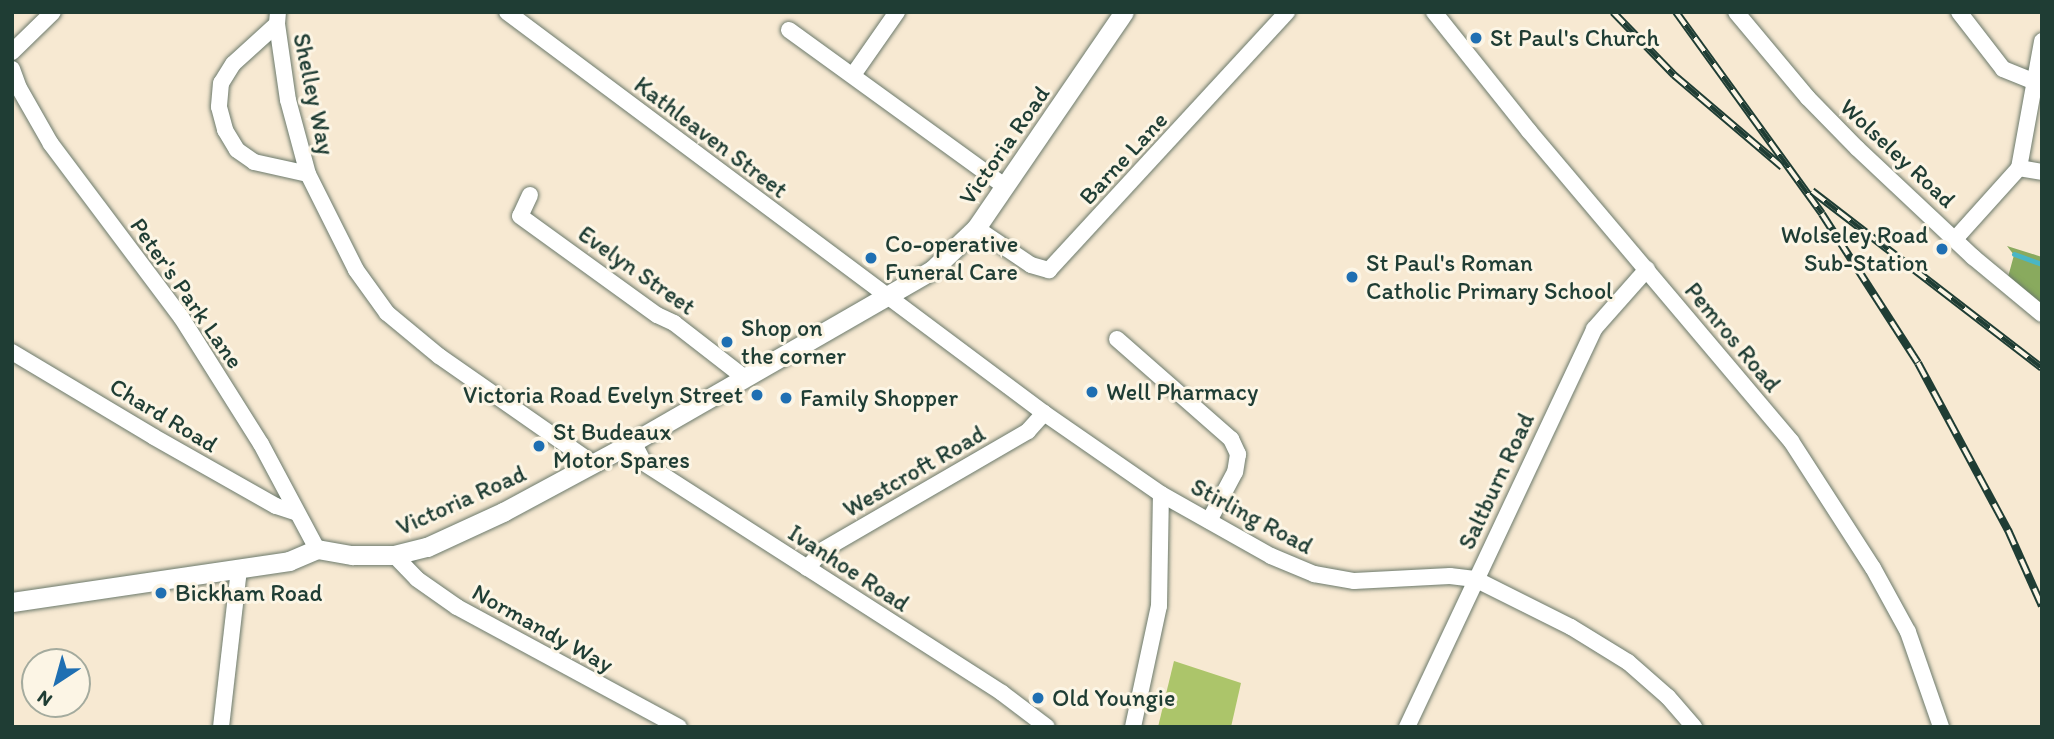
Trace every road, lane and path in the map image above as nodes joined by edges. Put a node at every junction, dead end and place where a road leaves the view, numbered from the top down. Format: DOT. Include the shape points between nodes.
graph roads {
  1 [pos="53,12"];
  2 [pos="508,12"];
  3 [pos="897,12"];
  4 [pos="1124,12"];
  5 [pos="1287,12"];
  6 [pos="1434,12"];
  7 [pos="1736,12"];
  8 [pos="1959,12"];
  9 [pos="277,18"];
  10 [pos="789,30"];
  11 [pos="2042,41"];
  12 [pos="12,52"];
  13 [pos="12,69"];
  14 [pos="853,75"];
  15 [pos="2033,81"];
  16 [pos="2019,168"];
  17 [pos="2042,172"];
  18 [pos="308,174"];
  19 [pos="1006,187"];
  20 [pos="530,195"];
  21 [pos="976,228"];
  22 [pos="1956,238"];
  23 [pos="1647,269"];
  24 [pos="890,295"];
  25 [pos="2042,314"];
  26 [pos="1120,348"];
  27 [pos="12,352"];
  28 [pos="745,378"];
  29 [pos="1044,413"];
  30 [pos="633,442"];
  31 [pos="594,464"];
  32 [pos="1161,494"];
  33 [pos="295,512"];
  34 [pos="1209,521"];
  35 [pos="317,549"];
  36 [pos="394,555"];
  37 [pos="807,568"];
  38 [pos="239,569"];
  39 [pos="1475,579"];
  40 [pos="12,602"];
  41 [pos="221,727"];
  42 [pos="679,727"];
  43 [pos="1047,727"];
  44 [pos="1133,727"];
  45 [pos="1407,727"];
  46 [pos="1694,727"];
  47 [pos="1941,727"];
  1 -- 12 [label="street"];
  2 -- 24 [label="street, Kathleaven Street"];
  3 -- 14 [label="street"];
  4 -- 19 [label="street, Victoria Road"];
  5 -- 21 [label="street, Barne Lane" via="1049,270 1031,265"];
  6 -- 23 [label="street, Pemros Road"];
  7 -- 22 [label="street, Wolseley Road" via="1808,98"];
  8 -- 15 [label="street" via="2003,69"];
  9 -- 18 [label="street, Shelley Way" via="288,100"];
  9 -- 18 [label="street, Shelley Way" via="233,64 221,83 219,107 225,130 237,149 254,162"];
  10 -- 14 [label="street"];
  11 -- 15 [label="street"];
  13 -- 33 [label="street, Peter's Park Lane" via="51,144 181,317 261,443"];
  14 -- 19 [label="street"];
  15 -- 16 [label="street"];
  16 -- 17 [label="street"];
  16 -- 22 [label="street"];
  18 -- 31 [label="street, Shelley Way" via="356,270 387,313 439,356"];
  19 -- 21 [label="street, Victoria Road"];
  20 -- 28 [label="street, Evelyn Street" via="520,216"];
  21 -- 24 [label="street, Victoria Road" via="932,270"];
  22 -- 25 [label="street, Wolseley Road"];
  23 -- 39 [label="street, Saltburn Road" via="1594,328"];
  23 -- 47 [label="street, Pemros Road" via="1791,441 1828,495 1908,632"];
  24 -- 28 [label="street, Victoria Road"];
  24 -- 29 [label="street, Stirling Road"];
  26 -- 34 [label="street" via="1231,439 1238,454 1235,472"];
  27 -- 33 [label="street, Chard Road" via="176,450"];
  28 -- 30 [label="street, Victoria Road"];
  29 -- 32 [label="street, Stirling Road"];
  29 -- 37 [label="street, Westcroft Road" via="1028,431 823,550"];
  30 -- 31 [label="street, Victoria Road"];
  30 -- 37 [label="street, Ivanhoe Road" via="645,463"];
  31 -- 36 [label="street, Victoria Road" via="481,523 427,547"];
  32 -- 34 [label="street, Stirling Road"];
  32 -- 44 [label="street" via="1159,606"];
  33 -- 35 [label="street, Peter's Park Lane"];
  34 -- 39 [label="street, Stirling Road" via="1314,574 1354,581"];
  35 -- 36 [label="street, Victoria Road"];
  35 -- 38 [label="street" via="289,561"];
  36 -- 42 [label="street, Normandy Way" via="417,579 457,607"];
  37 -- 43 [label="street, Ivanhoe Road"];
  38 -- 40 [label="street"];
  38 -- 41 [label="street"];
  39 -- 45 [label="street, Saltburn Road"];
  39 -- 46 [label="street, Stirling Road" via="1628,662"];
}
